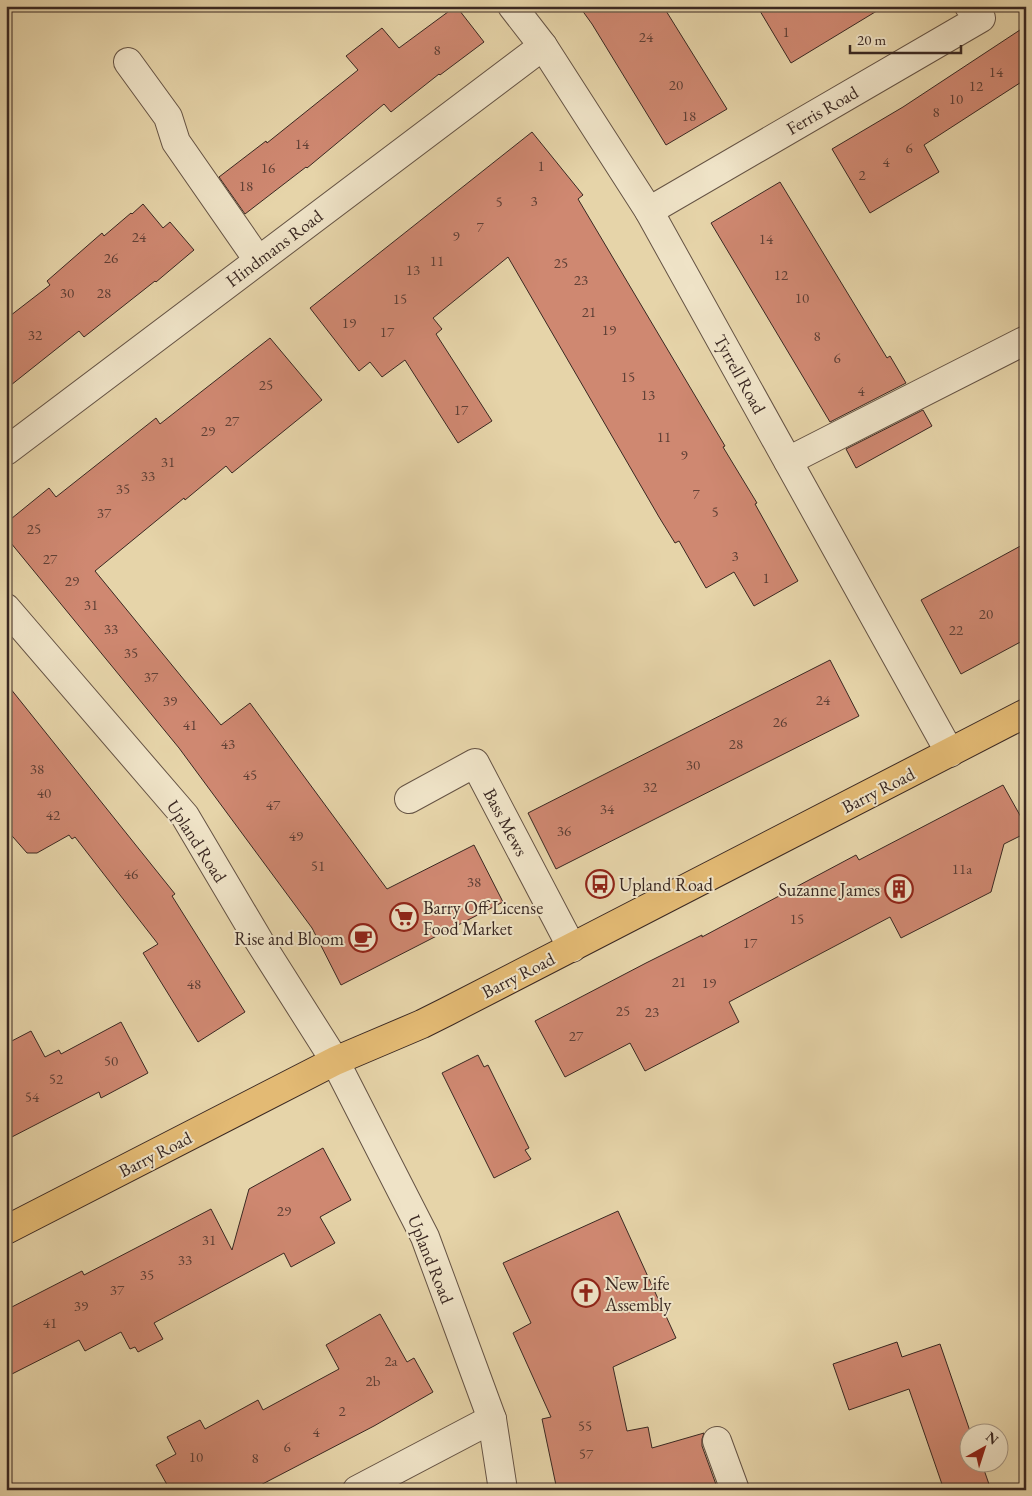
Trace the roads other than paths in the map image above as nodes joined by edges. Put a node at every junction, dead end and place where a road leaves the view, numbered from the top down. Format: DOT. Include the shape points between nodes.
graph roads {
  1 [pos="512,6"];
  2 [pos="969,6"];
  3 [pos="543,46"];
  4 [pos="128,62"];
  5 [pos="649,211"];
  6 [pos="258,260"];
  7 [pos="1026,340"];
  8 [pos="6,451"];
  9 [pos="788,461"];
  10 [pos="6,608"];
  11 [pos="1026,713"];
  12 [pos="950,753"];
  13 [pos="409,799"];
  14 [pos="572,948"];
  15 [pos="335,1062"];
  16 [pos="6,1230"];
  17 [pos="492,1419"];
  18 [pos="717,1441"];
  19 [pos="357,1490"];
  20 [pos="504,1490"];
  21 [pos="735,1490"];
  1 -- 3 [label="street, Tyrrell Road"];
  2 -- 5 [label="street, Ferris Road" via="981,18"];
  3 -- 5 [label="street, Tyrrell Road"];
  3 -- 6 [label="street, Hindmans Road"];
  4 -- 6 [label="street" via="168,117 176,142"];
  5 -- 9 [label="street, Tyrrell Road"];
  6 -- 8 [label="street, Hindmans Road"];
  7 -- 9 [label="street"];
  9 -- 12 [label="street, Tyrrell Road"];
  10 -- 15 [label="street, Upland Road" via="185,816"];
  11 -- 12 [label="main road, Barry Road"];
  12 -- 14 [label="main road, Barry Road"];
  13 -- 14 [label="street, Bass Mews" via="475,763"];
  14 -- 15 [label="main road, Barry Road" via="422,1024"];
  15 -- 16 [label="main road, Barry Road"];
  15 -- 17 [label="street, Upland Road" via="425,1237"];
  17 -- 19 [label="street"];
  17 -- 20 [label="street, Upland Road"];
  18 -- 21 [label="street"];
}
